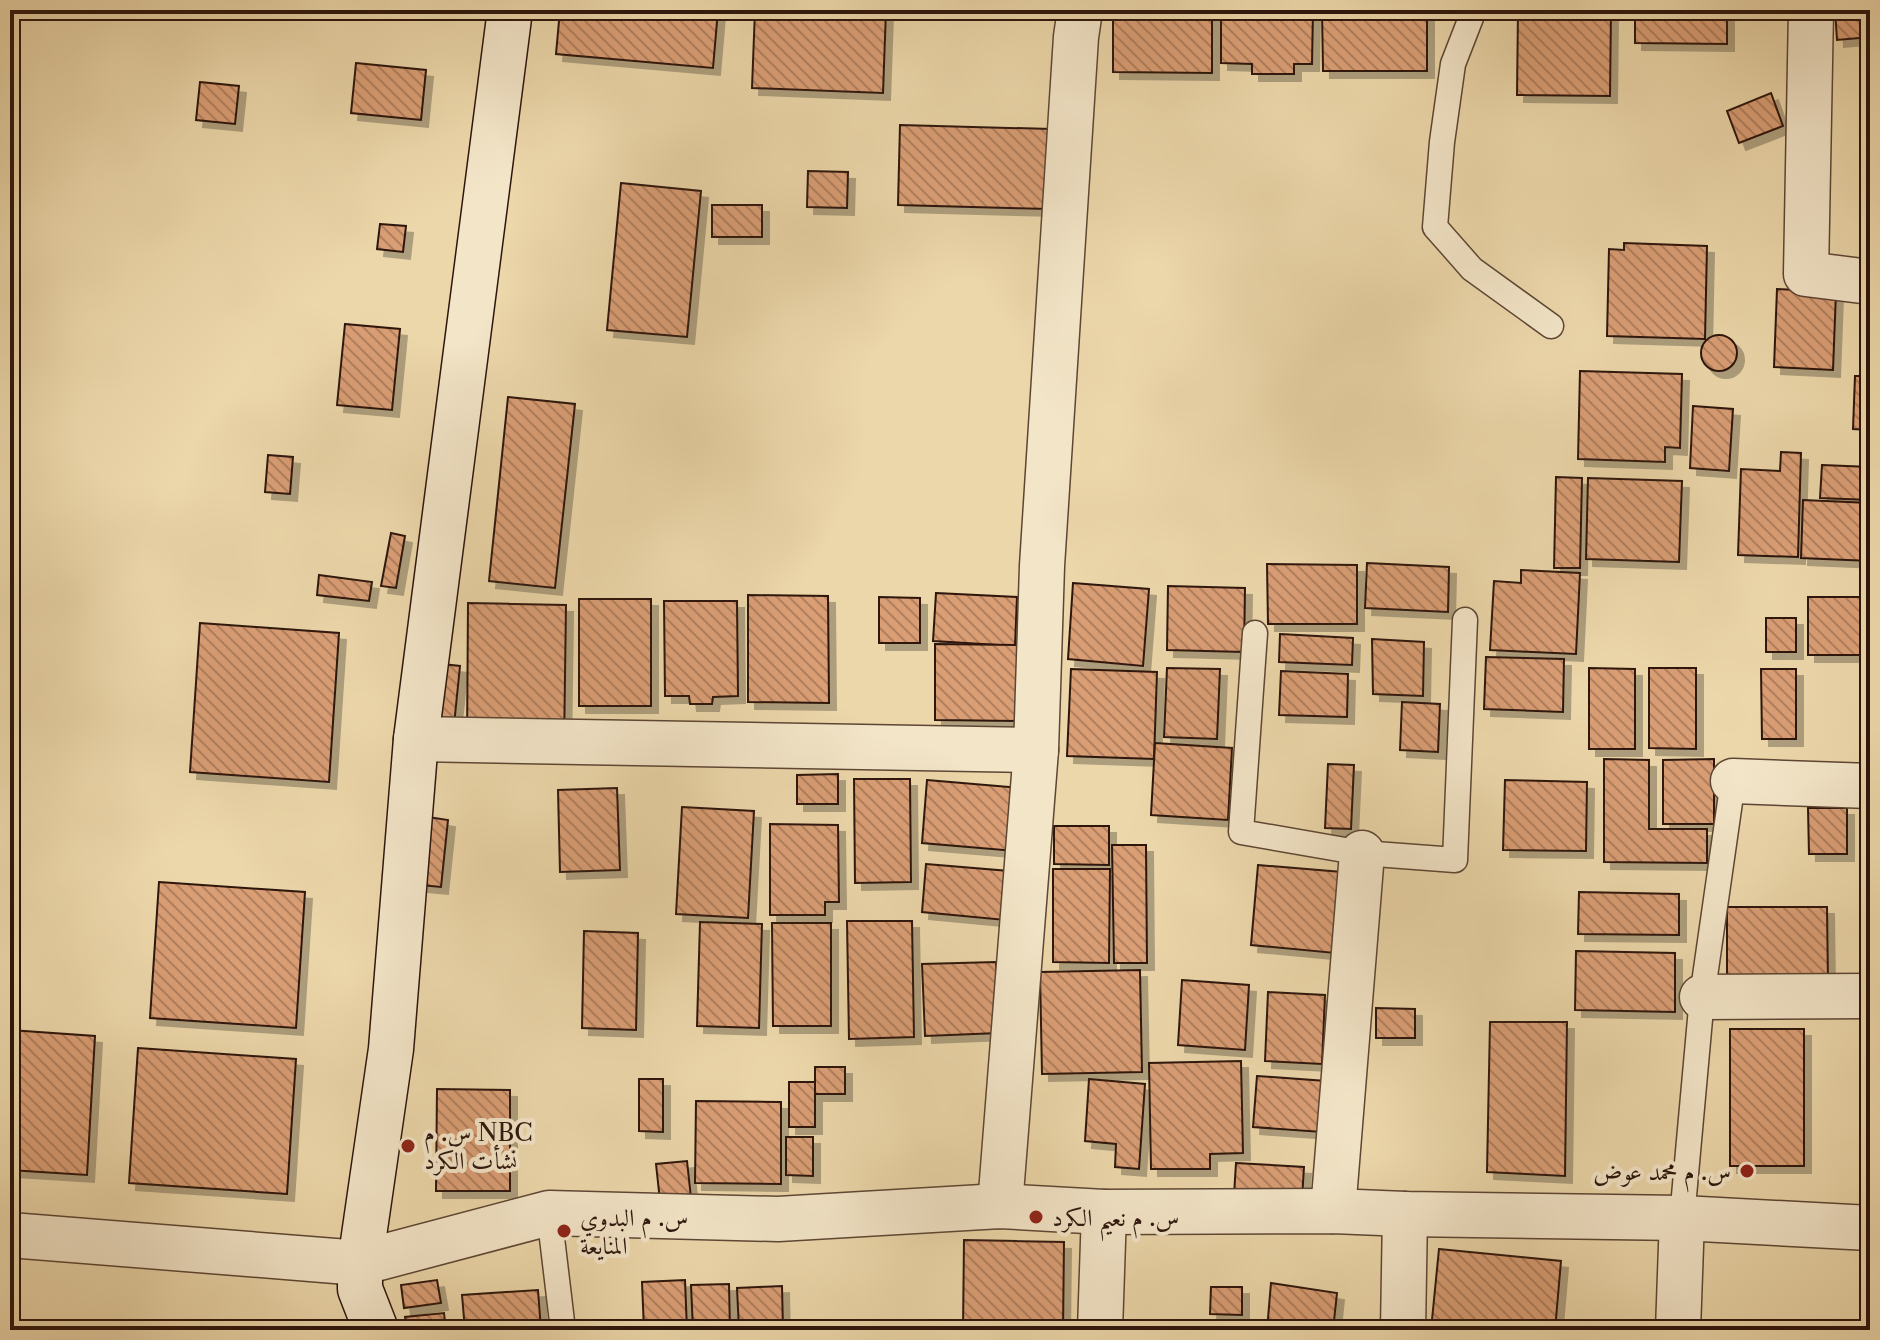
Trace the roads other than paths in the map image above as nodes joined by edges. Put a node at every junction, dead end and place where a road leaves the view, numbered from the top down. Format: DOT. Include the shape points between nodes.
graph roads {
  1 [pos="510,10"];
  2 [pos="1080,10"];
  3 [pos="1474,10"];
  4 [pos="1811,10"];
  5 [pos="1870,282"];
  6 [pos="1551,326"];
  7 [pos="1465,620"];
  8 [pos="1255,633"];
  9 [pos="416,739"];
  10 [pos="1036,750"];
  11 [pos="1733,781"];
  12 [pos="1870,786"];
  13 [pos="1362,853"];
  14 [pos="1870,996"];
  15 [pos="1702,997"];
  16 [pos="1000,1206"];
  17 [pos="1333,1211"];
  18 [pos="1104,1212"];
  19 [pos="549,1213"];
  20 [pos="1405,1214"];
  21 [pos="1682,1218"];
  22 [pos="1870,1228"];
  23 [pos="10,1235"];
  24 [pos="360,1276"];
  25 [pos="343,1330"];
  26 [pos="376,1330"];
  27 [pos="563,1330"];
  28 [pos="1100,1330"];
  29 [pos="1403,1330"];
  30 [pos="1678,1330"];
  1 -- 9 [label="street"];
  2 -- 10 [label="street" via="1042,566"];
  3 -- 6 [label="lane" via="1453,64 1435,227 1472,269"];
  4 -- 5 [label="street" via="1806,274"];
  7 -- 13 [label="lane" via="1455,860"];
  8 -- 13 [label="lane" via="1241,832"];
  9 -- 10 [label="street"];
  9 -- 24 [label="street" via="391,1049"];
  10 -- 16 [label="street"];
  11 -- 12 [label="street"];
  11 -- 15 [label="lane"];
  13 -- 17 [label="street"];
  14 -- 15 [label="street"];
  15 -- 21 [label="lane"];
  16 -- 18 [label="street"];
  16 -- 19 [label="street" via="778,1219"];
  17 -- 18 [label="street"];
  17 -- 20 [label="street"];
  18 -- 28 [label="street"];
  19 -- 24 [label="street"];
  19 -- 27 [label="lane"];
  20 -- 21 [label="street"];
  20 -- 29 [label="street"];
  21 -- 22 [label="street"];
  21 -- 30 [label="street"];
  23 -- 24 [label="street"];
  24 -- 25 [label="street"];
  24 -- 26 [label="street"];
}
